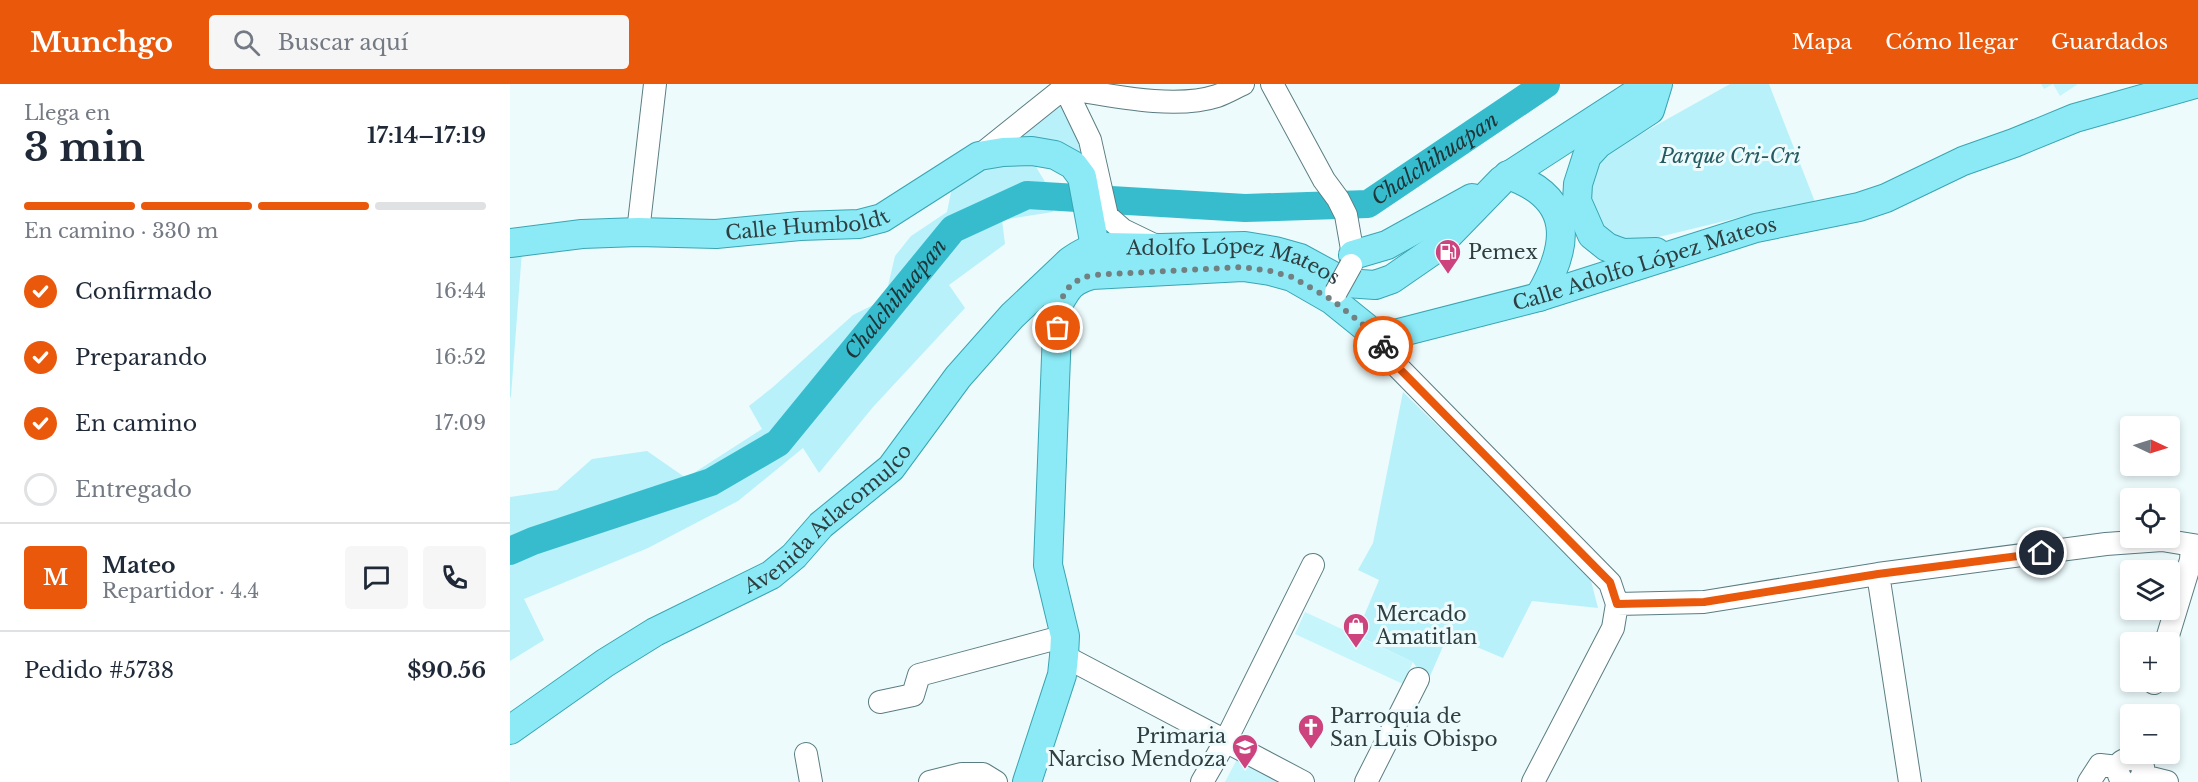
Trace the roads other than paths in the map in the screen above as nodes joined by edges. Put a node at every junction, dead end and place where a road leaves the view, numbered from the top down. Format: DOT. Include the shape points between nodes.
graph roads {
  1 [pos="655,84"];
  2 [pos="1243,84"];
  3 [pos="1272,84"];
  4 [pos="1650,84"];
  5 [pos="1658,84"];
  6 [pos="2195,84"];
  7 [pos="1064,86"];
  8 [pos="1543,153"];
  9 [pos="979,156"];
  10 [pos="1587,156"];
  11 [pos="1090,176"];
  12 [pos="1505,178"];
  13 [pos="638,232"];
  14 [pos="510,243"];
  15 [pos="1160,248"];
  16 [pos="1680,252"];
  17 [pos="1094,253"];
  18 [pos="1352,254"];
  19 [pos="1334,296"];
  20 [pos="1539,297"];
  21 [pos="1379,338"];
  22 [pos="2195,545"];
  23 [pos="1313,565"];
  24 [pos="1878,574"];
  25 [pos="1617,604"];
  26 [pos="2169,632"];
  27 [pos="1064,646"];
  28 [pos="1418,679"];
  29 [pos="880,702"];
  30 [pos="510,730"];
  31 [pos="1225,742"];
  32 [pos="806,754"];
  33 [pos="2131,777"];
  34 [pos="812,782"];
  35 [pos="930,782"];
  36 [pos="996,782"];
  37 [pos="1027,782"];
  38 [pos="1202,782"];
  39 [pos="1303,782"];
  40 [pos="1366,782"];
  41 [pos="1533,782"];
  42 [pos="1910,782"];
  43 [pos="2089,782"];
  44 [pos="2167,782"];
  1 -- 13 [label="street"];
  2 -- 7 [label="street" via="1218,96 1191,102"];
  3 -- 18 [label="street" via="1346,215"];
  4 -- 8 [label="main road"];
  5 -- 10 [label="main road" via="1650,110 1598,144"];
  6 -- 16 [label="main road, Calle Adolfo López Mateos" via="2075,118 1859,207 1756,228"];
  7 -- 9 [label="street, Calle Humboldt"];
  7 -- 11 [label="street" via="1090,140"];
  8 -- 10 [label="main road"];
  8 -- 12 [label="main road"];
  9 -- 11 [label="main road" via="1004,152 1055,155"];
  9 -- 13 [label="main road, Calle Humboldt" via="882,218 859,224 716,234"];
  10 -- 16 [label="main road" via="1577,201 1592,235 1623,253"];
  11 -- 15 [label="street" via="1107,216 1123,230"];
  11 -- 17 [label="main road"];
  12 -- 15 [label="main road, Adolfo López Mateos" via="1434,250 1392,279 1375,285 1346,283 1300,258 1275,251 1245,246"];
  12 -- 18 [label="main road" via="1387,245"];
  12 -- 20 [label="main road" via="1529,182 1544,195 1560,227 1562,244 1558,260"];
  13 -- 14 [label="main road, Calle Humboldt"];
  15 -- 17 [label="main road, Adolfo López Mateos"];
  16 -- 20 [label="main road, Calle Adolfo López Mateos"];
  17 -- 19 [label="main road" via="1270,271"];
  17 -- 27 [label="main road" via="1058,305 1048,565"];
  17 -- 30 [label="main road, Avenida Atlacomulco" via="1070,261 1012,316 958,377 891,468 821,525 786,563 771,575 655,632"];
  18 -- 19 [label="street, bridge"];
  19 -- 21 [label="main road"];
  20 -- 21 [label="main road, Calle Adolfo López Mateos"];
  21 -- 25 [label="street" via="1387,356 1610,582"];
  22 -- 24 [label="street" via="2162,540 2106,544"];
  22 -- 26 [label="street"];
  23 -- 31 [label="street"];
  24 -- 25 [label="street" via="1704,602"];
  24 -- 42 [label="street"];
  25 -- 41 [label="street" via="1613,628"];
  27 -- 29 [label="street" via="919,675 914,695"];
  27 -- 31 [label="street"];
  27 -- 37 [label="main road" via="1062,675"];
  28 -- 40 [label="street"];
  31 -- 38 [label="street"];
  31 -- 39 [label="street"];
  32 -- 34 [label="street"];
  33 -- 43 [label="street" via="2100,765"];
  33 -- 44 [label="street"];
  35 -- 36 [label="street" via="962,774 983,774"];
}
